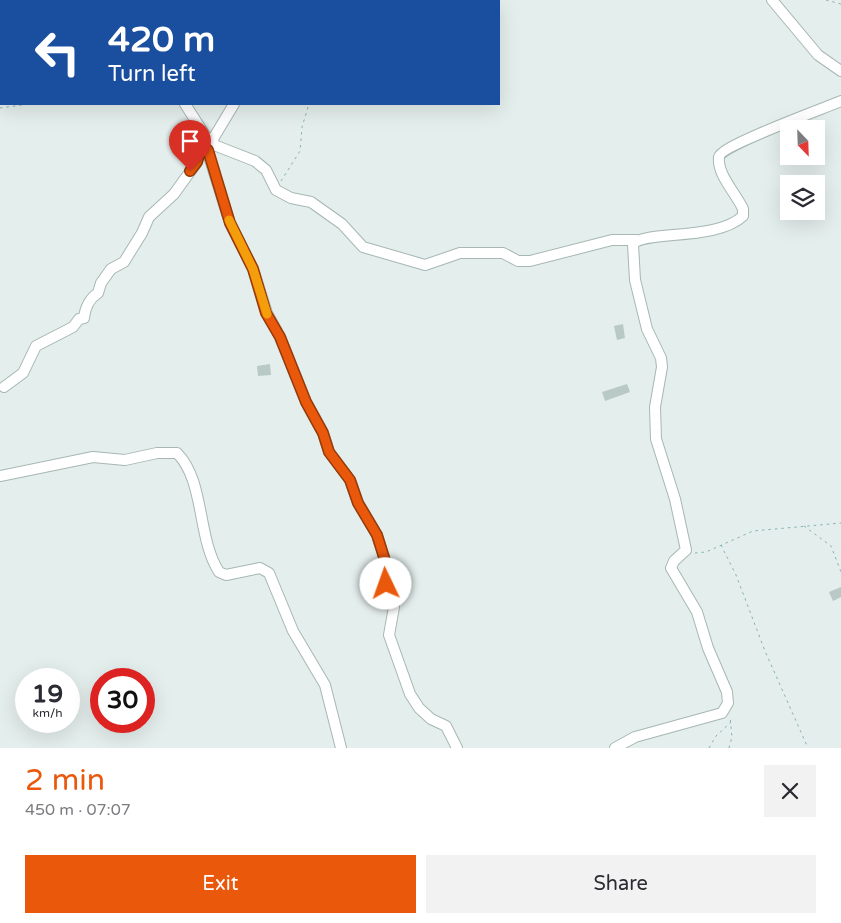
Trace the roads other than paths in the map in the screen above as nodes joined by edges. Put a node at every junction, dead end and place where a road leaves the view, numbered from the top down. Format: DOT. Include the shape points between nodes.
graph roads {
  1 [pos="772,0"];
  2 [pos="841,71"];
  3 [pos="841,101"];
  4 [pos="186,105"];
  5 [pos="233,105"];
  6 [pos="209,143"];
  7 [pos="636,240"];
  8 [pos="4,387"];
  9 [pos="0,476"];
  10 [pos="341,748"];
  11 [pos="457,748"];
  12 [pos="615,748"];
  1 -- 2 [label="street" via="818,55"];
  3 -- 7 [label="street" via="722,151 719,167 743,209 739,220 695,234"];
  4 -- 6 [label="street"];
  5 -- 6 [label="street"];
  6 -- 7 [label="street" via="255,161 266,170 276,190 290,198 311,202 342,224 363,247 425,265 460,253 498,252 518,261 530,261 612,240"];
  6 -- 8 [label="street" via="174,194 149,217 124,262 111,270 101,283 98,293 84,311 84,318 79,319 74,327 36,346 23,373"];
  6 -- 11 [label="street" via="230,223 253,269 266,313 280,337 329,452 350,480 358,503 377,535 388,570 387,595 394,607 389,635 410,694 431,719 446,726"];
  7 -- 12 [label="street" via="632,248 634,280 647,330 662,367 655,407 656,439 680,518 686,550 671,568 697,612 728,703 722,713 635,737"];
  9 -- 10 [label="street" via="93,457 125,460 163,452 177,453 192,483 204,533 219,572 226,575 260,568 272,578 293,631 325,685"];
}
